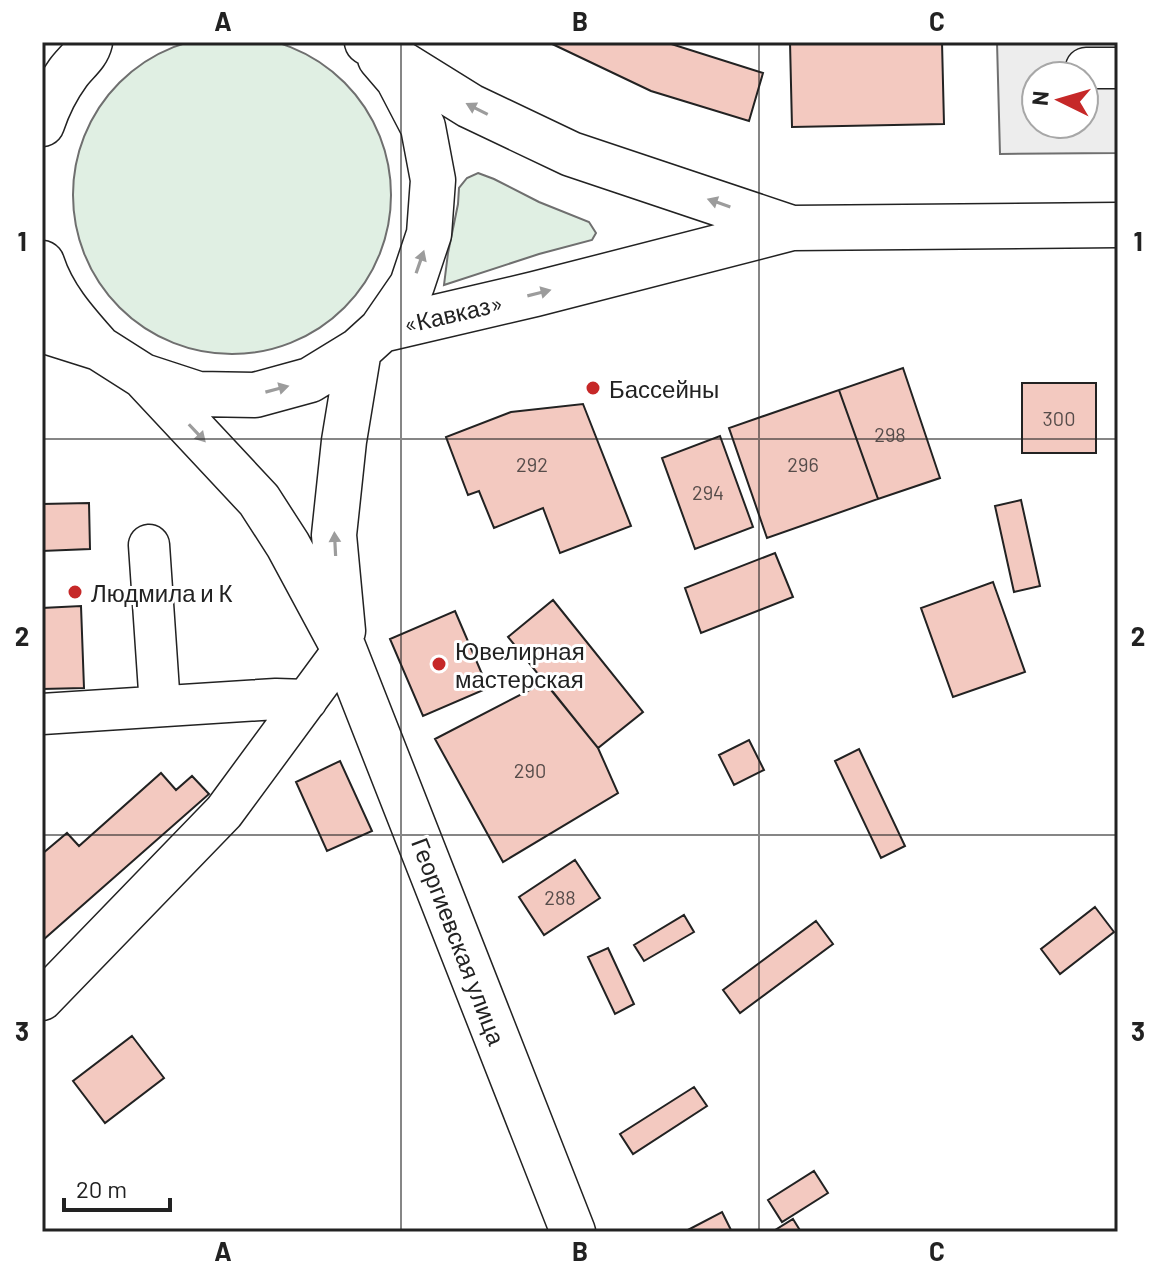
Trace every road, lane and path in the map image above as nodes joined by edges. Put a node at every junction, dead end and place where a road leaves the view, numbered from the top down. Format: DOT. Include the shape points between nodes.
graph roads {
  1 [pos="366,42"];
  2 [pos="77,60"];
  3 [pos="42,124"];
  4 [pos="1118,225"];
  5 [pos="792,228"];
  6 [pos="42,263"];
  7 [pos="42,330"];
  8 [pos="370,340"];
  9 [pos="99,348"];
  10 [pos="143,376"];
  11 [pos="149,545"];
  12 [pos="344,649"];
  13 [pos="307,700"];
  14 [pos="160,706"];
  15 [pos="42,714"];
  16 [pos="45,992"];
  17 [pos="573,1232"];
  5 -- 1 [label="main road, «Кавказ», one-way" via="571,154 470,106"];
  8 -- 1 [label="main road, one-way" via="412,285 429,234 433,180 423,127 398,79"];
  2 -- 3 [label="main road"];
  4 -- 5 [label="main road, «Кавказ»"];
  8 -- 5 [label="main road, «Кавказ», one-way"];
  6 -- 9 [label="main road" via="70,316"];
  7 -- 9 [label="main road, «Кавказ»"];
  10 -- 8 [label="main road, «Кавказ», one-way" via="198,394 255,395 310,380"];
  12 -- 8 [label="main road, one-way" via="334,535 344,441"];
  9 -- 10 [label="main road, «Кавказ»"];
  10 -- 12 [label="main road, one-way" via="259,500"];
  11 -- 14 [label="street"];
  12 -- 13 [label="street"];
  12 -- 17 [label="main road, Георгиевская улица"];
  13 -- 14 [label="street"];
  13 -- 16 [label="street" via="224,812"];
  14 -- 15 [label="street"];
}
